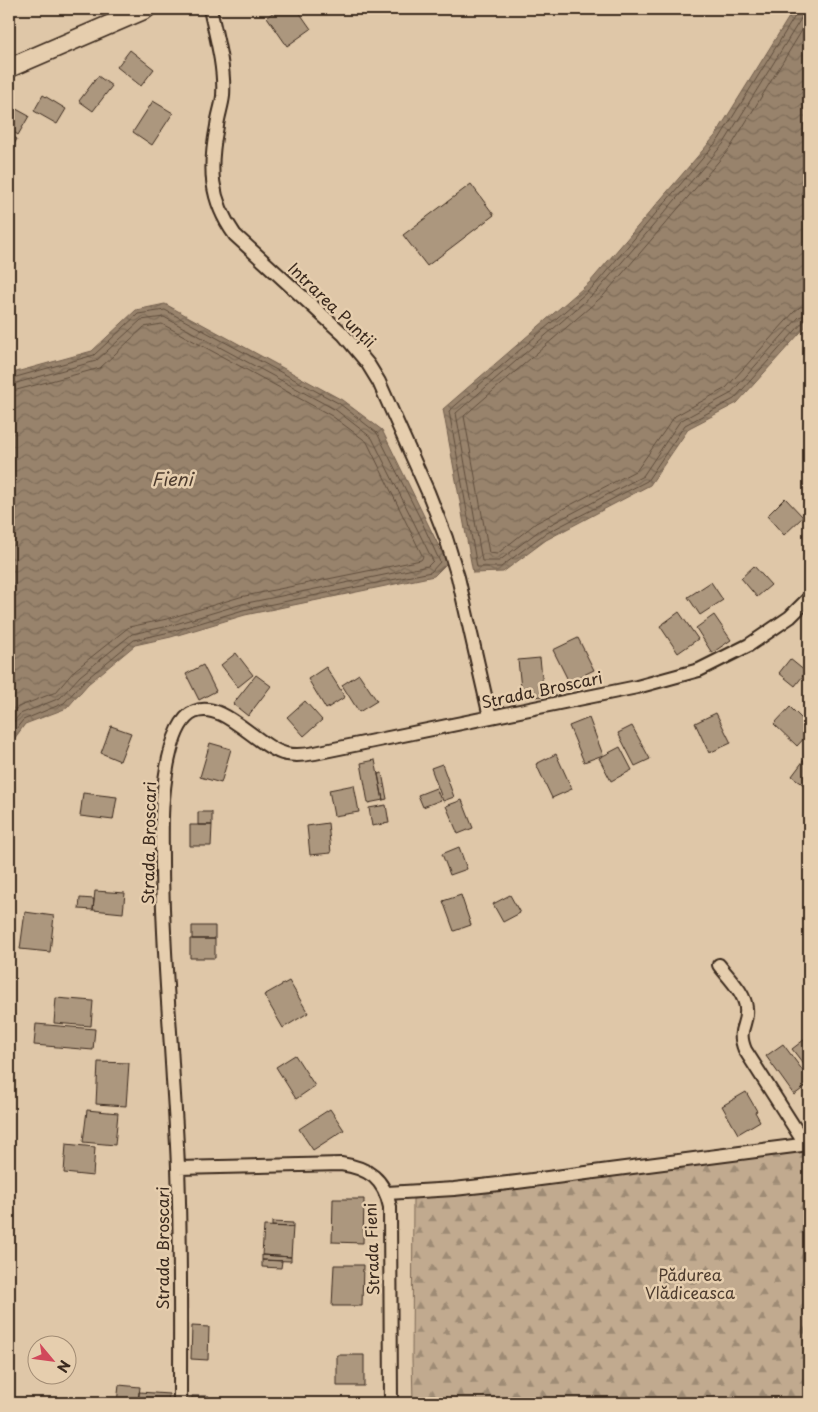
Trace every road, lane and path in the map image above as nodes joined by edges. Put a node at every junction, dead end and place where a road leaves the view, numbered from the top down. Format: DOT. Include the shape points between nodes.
graph roads {
  1 [pos="146,9"];
  2 [pos="210,9"];
  3 [pos="9,68"];
  4 [pos="809,598"];
  5 [pos="490,717"];
  6 [pos="720,965"];
  7 [pos="807,1144"];
  8 [pos="178,1168"];
  9 [pos="387,1193"];
  10 [pos="180,1403"];
  11 [pos="390,1403"];
  1 -- 3 [label="main road"];
  2 -- 5 [label="street, Intrarea Punții" via="223,95 211,171 219,207 234,235 343,334 379,382 428,492 448,546 461,587"];
  4 -- 5 [label="street, Strada Broscari" via="790,617 749,646 699,670 637,687"];
  5 -- 8 [label="street, Strada Broscari" via="300,756 284,754 215,711 193,712 182,720 168,766 163,800 162,900"];
  6 -- 7 [label="street" via="745,1001 746,1018 740,1033 745,1050"];
  7 -- 9 [label="street" via="517,1182"];
  8 -- 9 [label="street, Strada Fieni" via="341,1164 372,1175"];
  8 -- 10 [label="street, Strada Broscari"];
  9 -- 11 [label="street, Strada Fieni" via="390,1207"];
}
